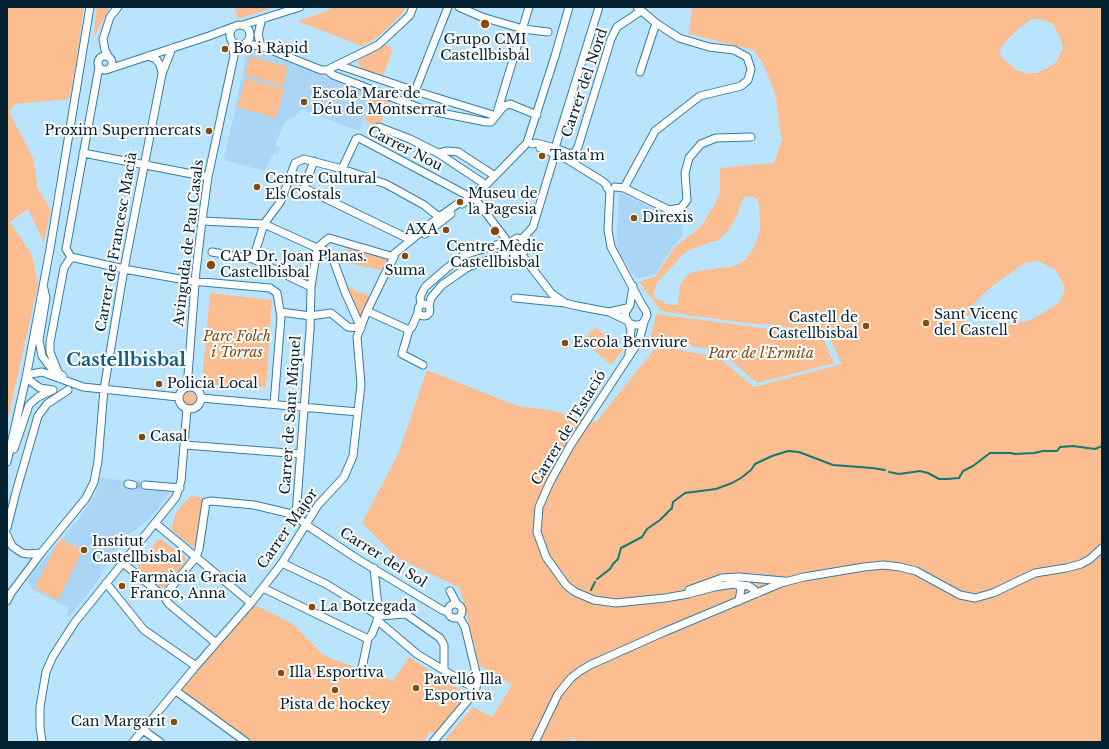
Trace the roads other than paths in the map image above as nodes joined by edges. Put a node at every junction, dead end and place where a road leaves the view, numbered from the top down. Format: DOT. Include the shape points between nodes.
graph roads {
  1 [pos="90,7"];
  2 [pos="118,7"];
  3 [pos="300,7"];
  4 [pos="413,7"];
  5 [pos="448,7"];
  6 [pos="459,7"];
  7 [pos="529,7"];
  8 [pos="569,7"];
  9 [pos="599,7"];
  10 [pos="639,9"];
  11 [pos="274,16"];
  12 [pos="261,22"];
  13 [pos="656,23"];
  14 [pos="242,25"];
  15 [pos="233,27"];
  16 [pos="523,29"];
  17 [pos="548,32"];
  18 [pos="250,33"];
  19 [pos="209,36"];
  20 [pos="231,41"];
  21 [pos="243,45"];
  22 [pos="261,46"];
  23 [pos="172,48"];
  24 [pos="148,56"];
  25 [pos="234,56"];
  26 [pos="110,58"];
  27 [pos="130,62"];
  28 [pos="336,66"];
  29 [pos="105,69"];
  30 [pos="327,70"];
  31 [pos="640,72"];
  32 [pos="162,74"];
  33 [pos="338,77"];
  34 [pos="415,91"];
  35 [pos="537,115"];
  36 [pos="496,116"];
  37 [pos="379,127"];
  38 [pos="751,137"];
  39 [pos="530,144"];
  40 [pos="555,151"];
  41 [pos="83,152"];
  42 [pos="438,153"];
  43 [pos="314,161"];
  44 [pos="144,164"];
  45 [pos="342,169"];
  46 [pos="495,176"];
  47 [pos="208,177"];
  48 [pos="486,185"];
  49 [pos="611,187"];
  50 [pos="624,188"];
  51 [pos="468,199"];
  52 [pos="439,217"];
  53 [pos="202,221"];
  54 [pos="264,224"];
  55 [pos="522,239"];
  56 [pos="411,240"];
  57 [pos="508,243"];
  58 [pos="317,248"];
  59 [pos="212,252"];
  60 [pos="517,254"];
  61 [pos="71,257"];
  62 [pos="394,257"];
  63 [pos="253,259"];
  64 [pos="124,269"];
  65 [pos="195,281"];
  66 [pos="43,285"];
  67 [pos="633,286"];
  68 [pos="310,288"];
  69 [pos="515,298"];
  70 [pos="565,303"];
  71 [pos="421,305"];
  72 [pos="642,305"];
  73 [pos="429,306"];
  74 [pos="629,307"];
  75 [pos="368,311"];
  76 [pos="281,312"];
  77 [pos="418,312"];
  78 [pos="610,312"];
  79 [pos="310,316"];
  80 [pos="628,322"];
  81 [pos="644,322"];
  82 [pos="361,328"];
  83 [pos="409,330"];
  84 [pos="629,355"];
  85 [pos="424,365"];
  86 [pos="58,373"];
  87 [pos="26,378"];
  88 [pos="83,387"];
  89 [pos="189,387"];
  90 [pos="104,389"];
  91 [pos="52,390"];
  92 [pos="68,390"];
  93 [pos="178,397"];
  94 [pos="201,398"];
  95 [pos="274,404"];
  96 [pos="304,407"];
  97 [pos="187,409"];
  98 [pos="358,412"];
  99 [pos="185,445"];
  100 [pos="301,454"];
  101 [pos="7,462"];
  102 [pos="7,468"];
  103 [pos="145,486"];
  104 [pos="180,488"];
  105 [pos="296,515"];
  106 [pos="155,523"];
  107 [pos="305,524"];
  108 [pos="7,528"];
  109 [pos="7,535"];
  110 [pos="1102,548"];
  111 [pos="41,553"];
  112 [pos="196,557"];
  113 [pos="123,563"];
  114 [pos="282,563"];
  115 [pos="374,568"];
  116 [pos="753,578"];
  117 [pos="789,581"];
  118 [pos="106,583"];
  119 [pos="734,584"];
  120 [pos="263,588"];
  121 [pos="450,591"];
  122 [pos="758,593"];
  123 [pos="165,595"];
  124 [pos="678,595"];
  125 [pos="7,601"];
  126 [pos="739,601"];
  127 [pos="251,603"];
  128 [pos="457,604"];
  129 [pos="448,612"];
  130 [pos="459,616"];
  131 [pos="378,618"];
  132 [pos="368,639"];
  133 [pos="216,643"];
  134 [pos="196,666"];
  135 [pos="362,668"];
  136 [pos="444,670"];
  137 [pos="476,688"];
  138 [pos="176,691"];
  139 [pos="143,730"];
  140 [pos="42,742"];
  141 [pos="133,742"];
  142 [pos="160,742"];
  143 [pos="246,742"];
  144 [pos="433,742"];
  145 [pos="535,742"];
  1 -- 66 [label="street"];
  2 -- 26 [label="street" via="110,17 104,34 104,46"];
  3 -- 11 [label="street"];
  4 -- 28 [label="street" via="410,15 378,45"];
  5 -- 34 [label="street"];
  6 -- 16 [label="street"];
  7 -- 16 [label="street"];
  8 -- 35 [label="street"];
  9 -- 40 [label="street"];
  10 -- 13 [label="street"];
  10 -- 40 [label="street, Carrer del Nord" via="617,27 611,39 578,147 573,155"];
  11 -- 12 [label="street"];
  11 -- 14 [label="street"];
  12 -- 18 [label="street"];
  12 -- 22 [label="street" via="258,35"];
  13 -- 31 [label="street"];
  13 -- 50 [label="street" via="680,38 709,47 734,50 747,57 751,70 748,80 741,86 700,96 655,130"];
  14 -- 15 [label="street"];
  14 -- 18 [label="street"];
  15 -- 19 [label="street"];
  15 -- 20 [label="street" via="229,35"];
  16 -- 17 [label="street"];
  16 -- 36 [label="street"];
  18 -- 21 [label="street" via="249,41"];
  18 -- 22 [label="street"];
  19 -- 20 [label="street"];
  19 -- 23 [label="street"];
  20 -- 21 [label="street"];
  20 -- 25 [label="street, Avinguda de Pau Casals"];
  21 -- 22 [label="street"];
  21 -- 25 [label="street, Avinguda de Pau Casals"];
  22 -- 30 [label="street" via="320,70"];
  23 -- 24 [label="street"];
  23 -- 32 [label="street, Carrer de Francesc Macià"];
  24 -- 27 [label="street"];
  24 -- 32 [label="street" via="156,59"];
  25 -- 47 [label="street, Avinguda de Pau Casals"];
  26 -- 27 [label="street"];
  26 -- 29 [label="street" via="112,64"];
  26 -- 29 [label="street" via="99,58 98,63"];
  27 -- 29 [label="street"];
  28 -- 30 [label="street"];
  28 -- 33 [label="street"];
  28 -- 34 [label="street"];
  29 -- 41 [label="street" via="95,87"];
  30 -- 33 [label="street"];
  32 -- 44 [label="street, Carrer de Francesc Macià"];
  33 -- 36 [label="street" via="428,110 486,122 491,122"];
  34 -- 36 [label="street"];
  35 -- 36 [label="street" via="507,104"];
  35 -- 39 [label="street"];
  37 -- 42 [label="street"];
  38 -- 50 [label="street" via="716,138 701,144 689,158 685,173 687,200 681,208 669,210"];
  39 -- 40 [label="street"];
  39 -- 46 [label="street"];
  40 -- 49 [label="street"];
  40 -- 55 [label="street" via="533,226"];
  41 -- 44 [label="street"];
  41 -- 61 [label="street" via="66,248"];
  42 -- 46 [label="street" via="458,152"];
  42 -- 48 [label="street"];
  43 -- 45 [label="street"];
  43 -- 54 [label="street" via="304,159 296,163 281,201"];
  43 -- 56 [label="street" via="304,188"];
  44 -- 47 [label="street"];
  44 -- 64 [label="street, Carrer de Francesc Macià"];
  45 -- 51 [label="street, Carrer Nou" via="356,139 359,138"];
  45 -- 52 [label="street" via="386,184 424,205"];
  46 -- 48 [label="street"];
  47 -- 53 [label="street, Avinguda de Pau Casals"];
  48 -- 51 [label="street"];
  49 -- 50 [label="street"];
  49 -- 67 [label="street, Carrer de l'Estació" via="608,230 611,247"];
  51 -- 52 [label="street"];
  51 -- 57 [label="street" via="476,200"];
  51 -- 62 [label="street"];
  52 -- 56 [label="street"];
  53 -- 54 [label="street"];
  53 -- 65 [label="street, Avinguda de Pau Casals"];
  54 -- 58 [label="street"];
  54 -- 63 [label="street"];
  55 -- 57 [label="street"];
  55 -- 60 [label="street" via="527,246 525,251"];
  56 -- 62 [label="street" via="394,254"];
  57 -- 60 [label="street"];
  57 -- 71 [label="street" via="470,253 447,268 426,286 420,297"];
  58 -- 62 [label="street" via="329,238"];
  58 -- 68 [label="street, Carrer de Sant Miquel"];
  58 -- 82 [label="street" via="324,250 333,259"];
  59 -- 63 [label="street"];
  60 -- 70 [label="street" via="552,294"];
  60 -- 73 [label="street" via="510,253 468,267 442,285 431,298"];
  61 -- 64 [label="street"];
  61 -- 86 [label="street" via="64,268 50,338 50,352"];
  62 -- 75 [label="street, Carrer Major"];
  63 -- 68 [label="street"];
  64 -- 65 [label="street"];
  64 -- 90 [label="street, Carrer de Francesc Macià"];
  65 -- 76 [label="street" via="270,288 277,294"];
  65 -- 89 [label="street, Avinguda de Pau Casals"];
  66 -- 86 [label="street" via="46,298 39,340 42,356"];
  66 -- 87 [label="street"];
  67 -- 72 [label="street, Carrer de l'Estació"];
  67 -- 74 [label="street, Carrer de l'Estació"];
  68 -- 79 [label="street, Carrer de Sant Miquel"];
  69 -- 70 [label="street"];
  70 -- 78 [label="street"];
  71 -- 73 [label="street"];
  71 -- 77 [label="street"];
  72 -- 74 [label="street"];
  72 -- 81 [label="street, Carrer de l'Estació" via="647,314"];
  73 -- 77 [label="street" via="431,311 427,316 421,316"];
  74 -- 78 [label="street"];
  74 -- 80 [label="street, Carrer de l'Estació" via="625,313"];
  75 -- 82 [label="street, Carrer Major"];
  75 -- 83 [label="street"];
  76 -- 79 [label="street"];
  76 -- 95 [label="street"];
  77 -- 83 [label="street"];
  78 -- 80 [label="street"];
  79 -- 82 [label="street" via="331,313 348,327"];
  79 -- 96 [label="street, Carrer de Sant Miquel"];
  80 -- 81 [label="street" via="634,325"];
  80 -- 84 [label="street, Carrer de l'Estació" via="631,330"];
  81 -- 84 [label="street, Carrer de l'Estació" via="639,341"];
  82 -- 98 [label="street, Carrer Major" via="357,337 362,384"];
  83 -- 85 [label="street" via="402,354"];
  84 -- 124 [label="street, Carrer de l'Estació" via="570,446 550,482 539,507 537,532 546,557 566,585 575,592 594,600 616,603"];
  86 -- 88 [label="street"];
  87 -- 88 [label="street" via="42,372"];
  87 -- 91 [label="street" via="40,388"];
  87 -- 101 [label="street"];
  88 -- 90 [label="street"];
  88 -- 92 [label="street"];
  89 -- 93 [label="street" via="182,390"];
  89 -- 94 [label="street" via="196,389"];
  90 -- 93 [label="street"];
  90 -- 111 [label="street, Carrer de Francesc Macià" via="94,482 86,498"];
  91 -- 92 [label="street"];
  91 -- 102 [label="street" via="29,405"];
  92 -- 108 [label="street" via="47,404 38,416"];
  93 -- 97 [label="street" via="181,406"];
  94 -- 95 [label="street"];
  94 -- 97 [label="street" via="197,407"];
  95 -- 96 [label="street"];
  96 -- 98 [label="street"];
  96 -- 100 [label="street, Carrer de Sant Miquel"];
  97 -- 99 [label="street"];
  98 -- 107 [label="street, Carrer Major" via="353,456 344,477 318,505"];
  99 -- 100 [label="street"];
  99 -- 104 [label="street"];
  100 -- 105 [label="street, Carrer de Sant Miquel"];
  103 -- 104 [label="street"];
  104 -- 106 [label="street"];
  105 -- 107 [label="street, Carrer del Sol"];
  105 -- 112 [label="street" via="254,505 206,502"];
  106 -- 112 [label="street"];
  106 -- 113 [label="street"];
  107 -- 114 [label="street, Carrer Major"];
  107 -- 115 [label="street, Carrer del Sol"];
  109 -- 111 [label="street" via="12,546 22,553"];
  110 -- 117 [label="street" via="1081,564 1035,573 993,593 975,598 960,595 916,571 883,565"];
  111 -- 125 [label="street, Carrer de Francesc Macià"];
  112 -- 123 [label="street"];
  112 -- 127 [label="street"];
  113 -- 118 [label="street"];
  113 -- 123 [label="street" via="162,596"];
  114 -- 120 [label="street, Carrer Major"];
  114 -- 131 [label="street" via="326,584"];
  115 -- 129 [label="street, Carrer del Sol"];
  115 -- 131 [label="street"];
  116 -- 117 [label="street, Carrer de l'Estació"];
  116 -- 122 [label="street"];
  116 -- 124 [label="street, Carrer de l'Estació" via="722,578"];
  117 -- 122 [label="street"];
  118 -- 134 [label="street" via="144,630"];
  118 -- 140 [label="street" via="75,622 46,672 40,708"];
  119 -- 122 [label="street, Carrer de l'Estació" via="749,586"];
  119 -- 124 [label="street, Carrer de l'Estació"];
  119 -- 126 [label="street" via="742,589"];
  120 -- 127 [label="street, Carrer Major"];
  120 -- 132 [label="street"];
  121 -- 128 [label="street"];
  122 -- 126 [label="street"];
  123 -- 133 [label="street" via="169,604"];
  126 -- 145 [label="street" via="580,671 558,694"];
  127 -- 133 [label="street, Carrer Major"];
  128 -- 129 [label="street" via="451,605"];
  128 -- 130 [label="street" via="462,610"];
  129 -- 130 [label="street" via="452,617"];
  130 -- 137 [label="street" via="471,650 478,681"];
  131 -- 132 [label="street"];
  131 -- 136 [label="street" via="417,654"];
  131 -- 136 [label="street" via="406,614 440,638 444,646"];
  132 -- 135 [label="street"];
  133 -- 134 [label="street, Carrer Major"];
  134 -- 138 [label="street, Carrer Major"];
  136 -- 137 [label="street"];
  137 -- 144 [label="street"];
  138 -- 139 [label="street, Carrer Major"];
  138 -- 143 [label="street"];
  139 -- 141 [label="street, Carrer Major"];
  139 -- 142 [label="street"];
}
